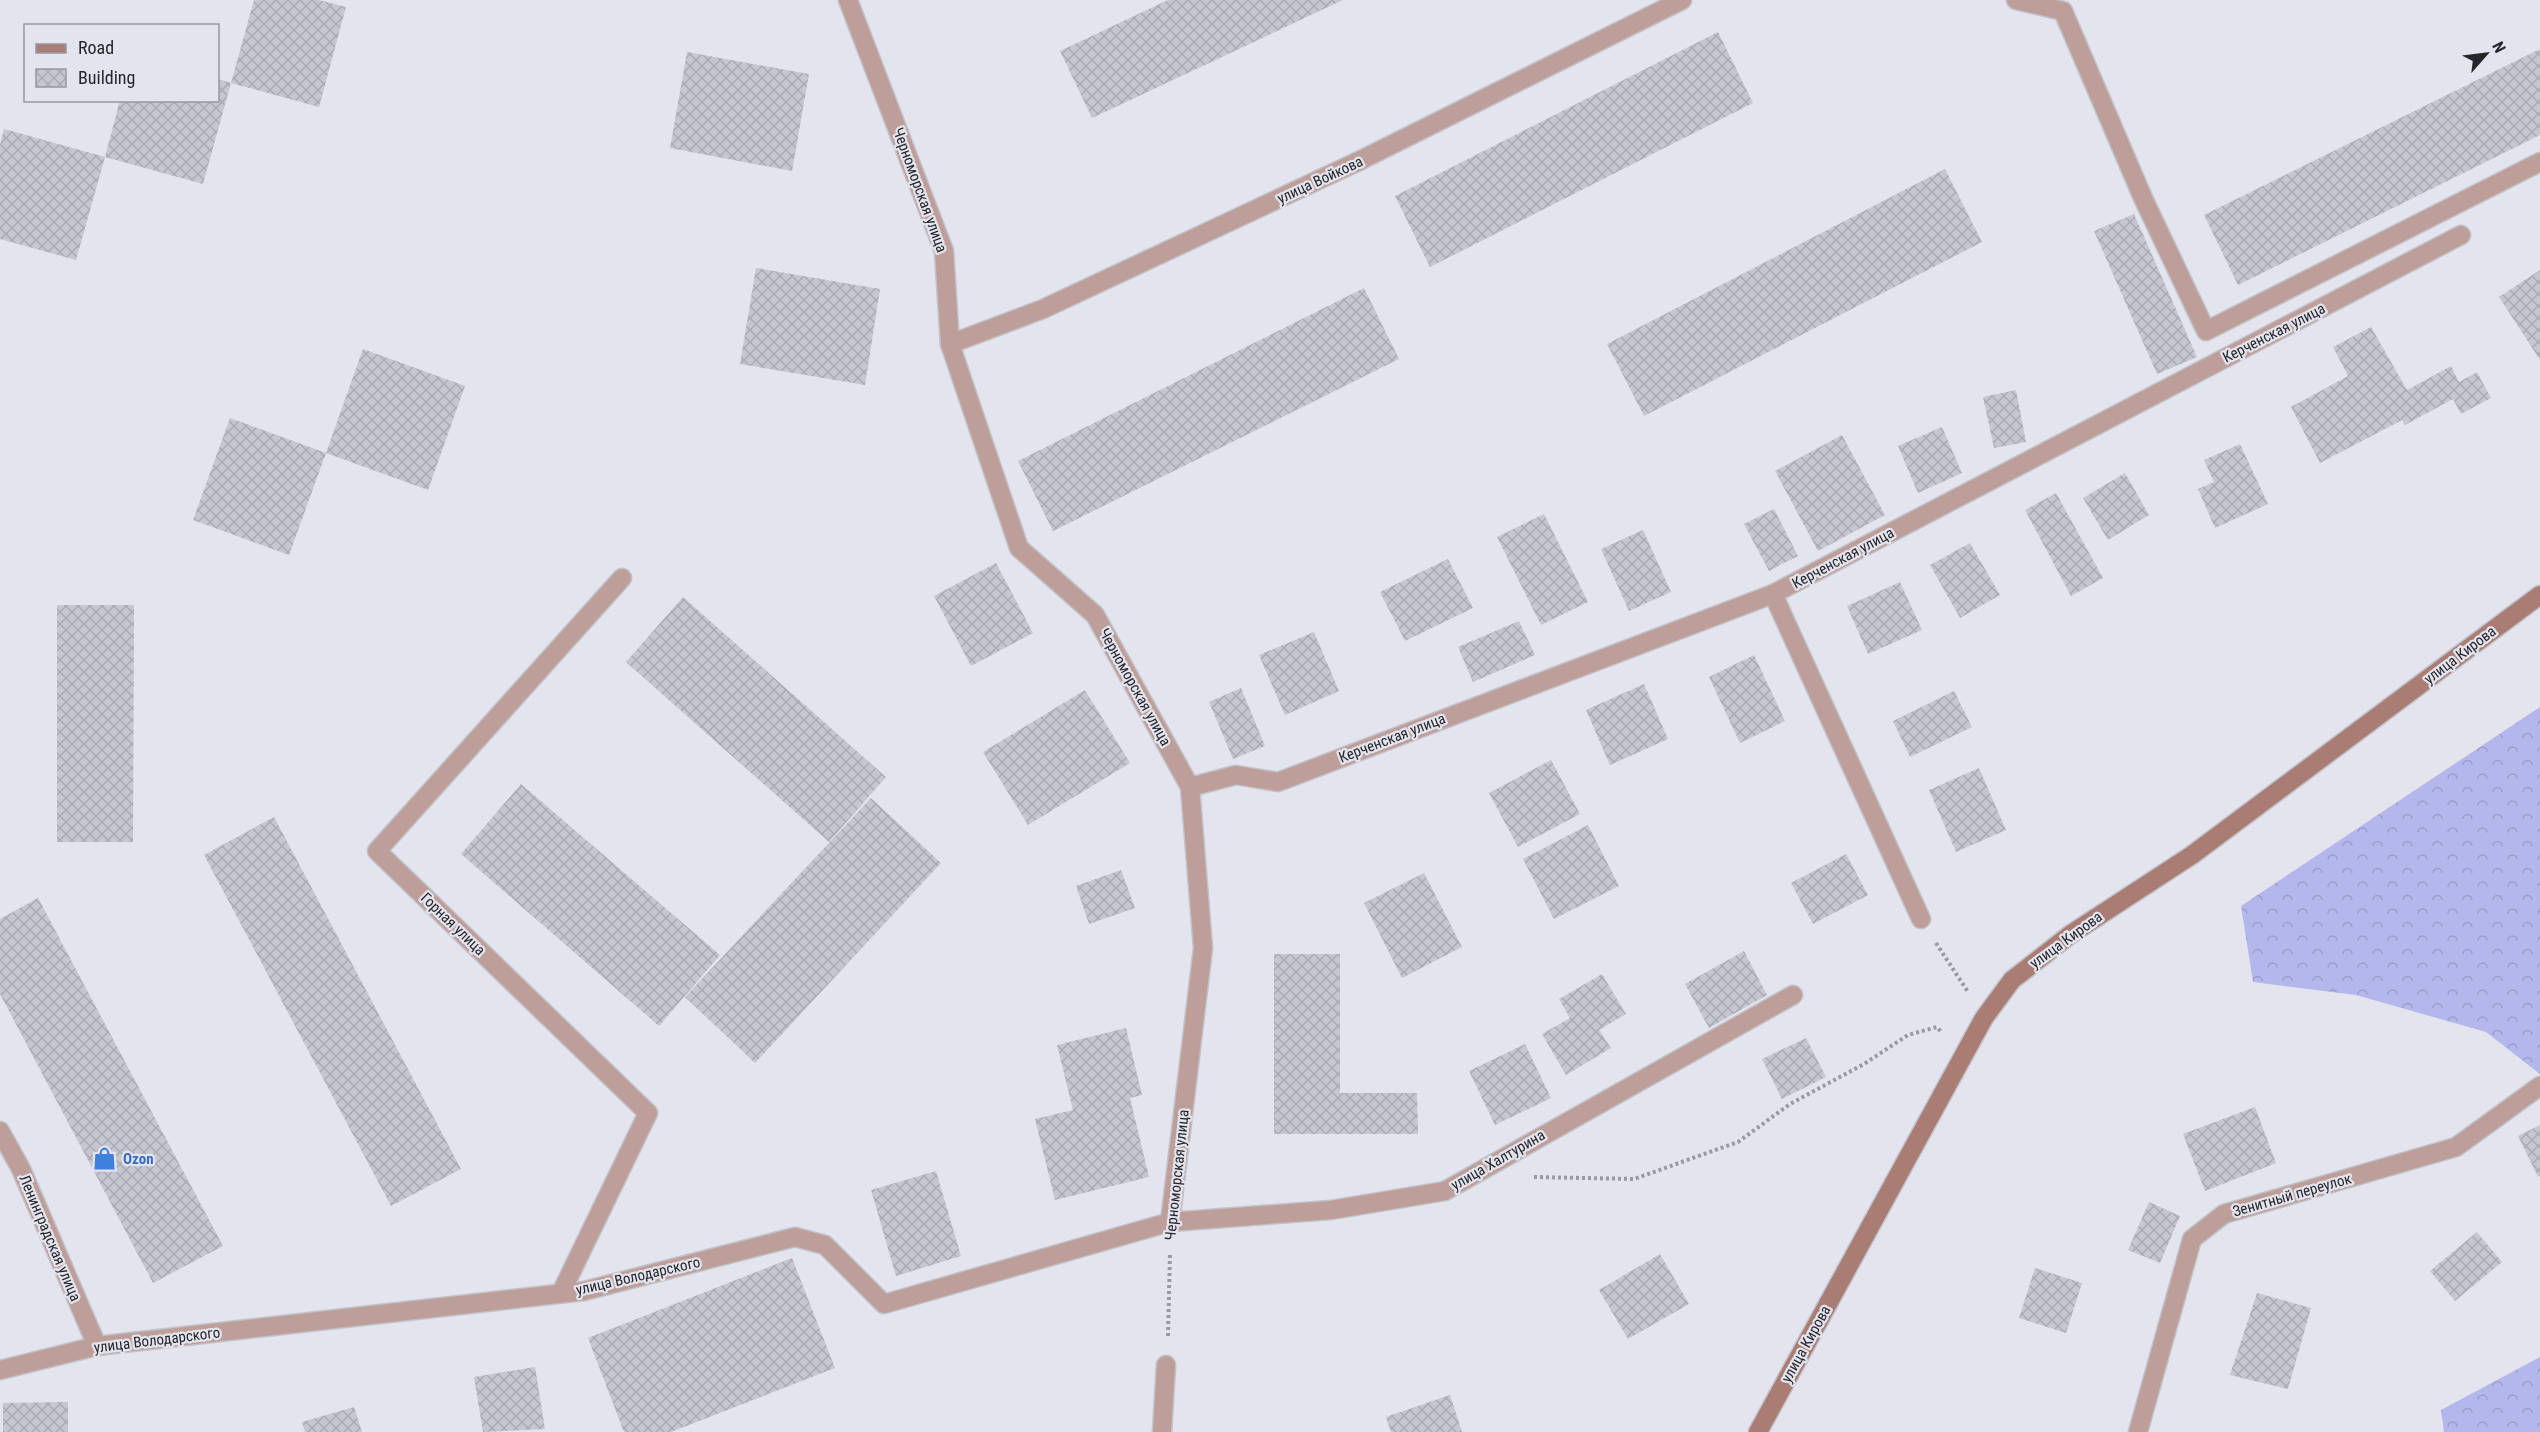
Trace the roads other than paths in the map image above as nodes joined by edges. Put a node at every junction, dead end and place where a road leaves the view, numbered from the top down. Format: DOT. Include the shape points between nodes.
graph roads {
  1 [pos="848,0"];
  2 [pos="1682,0"];
  3 [pos="2016,0"];
  4 [pos="2540,162"];
  5 [pos="2462,235"];
  6 [pos="950,344"];
  7 [pos="622,578"];
  8 [pos="1773,594"];
  9 [pos="2540,595"];
  10 [pos="1190,787"];
  11 [pos="1921,919"];
  12 [pos="1793,995"];
  13 [pos="2540,1086"];
  14 [pos="0,1131"];
  15 [pos="1170,1222"];
  16 [pos="561,1293"];
  17 [pos="97,1346"];
  18 [pos="1166,1365"];
  19 [pos="0,1370"];
  20 [pos="1162,1432"];
  21 [pos="1758,1432"];
  22 [pos="2138,1432"];
  1 -- 6 [label="street, Черноморская улица" via="944,251"];
  2 -- 6 [label="street, улица Войкова" via="1349,166 1042,309"];
  3 -- 4 [label="street" via="2063,11 2143,198 2206,331"];
  5 -- 8 [label="street, Керченская улица"];
  6 -- 10 [label="street, Черноморская улица" via="1019,548 1095,615"];
  7 -- 16 [label="street, Горная улица" via="378,851 648,1113"];
  8 -- 10 [label="street, Керченская улица" via="1278,782 1236,775"];
  8 -- 11 [label="street"];
  9 -- 21 [label="main road, улица Кирова" via="2192,855 2071,934 2012,980 1984,1018"];
  10 -- 15 [label="street, Черноморская улица" via="1203,948"];
  12 -- 15 [label="street, улица Халтурина" via="1445,1191 1331,1210"];
  13 -- 22 [label="street, Зенитный переулок" via="2456,1148 2224,1214 2192,1239"];
  14 -- 17 [label="street, Ленинградская улица" via="21,1169"];
  15 -- 16 [label="street, улица Володарского" via="884,1304 825,1245 795,1237 584,1291"];
  16 -- 17 [label="street, улица Володарского"];
  17 -- 19 [label="street, улица Володарского"];
  18 -- 20 [label="street"];
}
